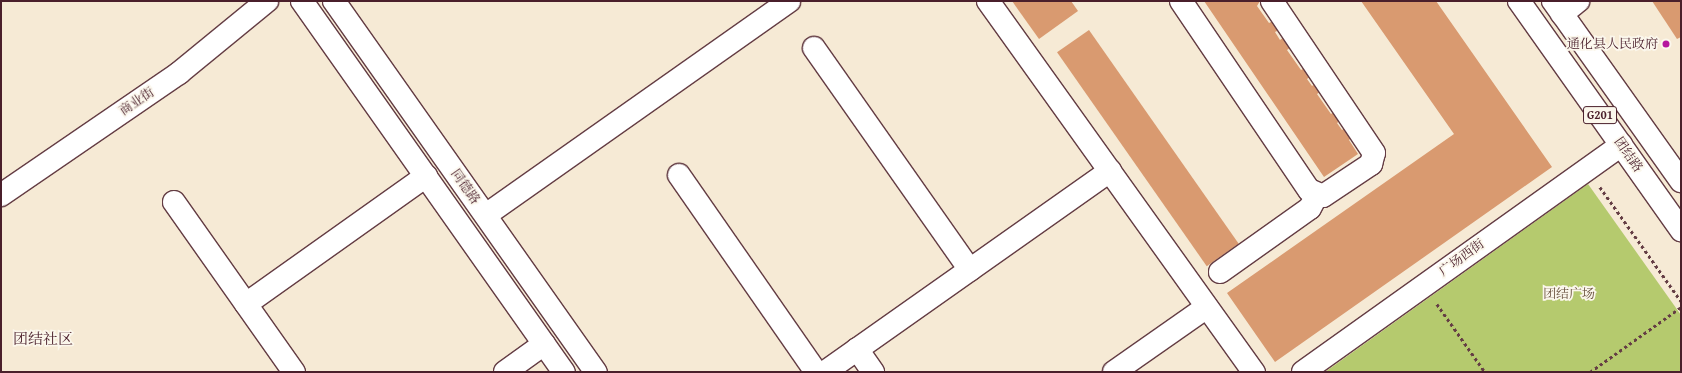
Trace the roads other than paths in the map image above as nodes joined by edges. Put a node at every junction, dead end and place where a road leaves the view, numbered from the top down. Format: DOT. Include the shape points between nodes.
graph roads {
  1 [pos="267,1"];
  2 [pos="302,1"];
  3 [pos="334,1"];
  4 [pos="988,1"];
  5 [pos="1181,1"];
  6 [pos="1272,1"];
  7 [pos="1519,1"];
  8 [pos="776,5"];
  9 [pos="1564,5"];
  10 [pos="814,48"];
  11 [pos="1621,145"];
  12 [pos="1110,171"];
  13 [pos="679,175"];
  14 [pos="426,176"];
  15 [pos="1681,181"];
  16 [pos="1,195"];
  17 [pos="1317,195"];
  18 [pos="174,202"];
  19 [pos="486,216"];
  20 [pos="1681,230"];
  21 [pos="970,270"];
  22 [pos="1220,272"];
  23 [pos="246,304"];
  24 [pos="1207,307"];
  25 [pos="544,344"];
  26 [pos="857,349"];
  27 [pos="294,372"];
  28 [pos="505,372"];
  29 [pos="564,372"];
  30 [pos="596,372"];
  31 [pos="816,372"];
  32 [pos="825,372"];
  33 [pos="873,372"];
  34 [pos="1114,372"];
  35 [pos="1254,372"];
  36 [pos="1303,372"];
  1 -- 16 [label="main road, 商业街" via="179,73"];
  2 -- 14 [label="main road, 同德路"];
  3 -- 19 [label="main road, 同德路"];
  4 -- 12 [label="main road"];
  5 -- 17 [label="main road" via="1309,190"];
  6 -- 17 [label="main road" via="1374,153 1371,164 1323,196"];
  7 -- 11 [label="main road, 团结路 / G201"];
  8 -- 19 [label="main road"];
  9 -- 15 [label="main road, G201"];
  10 -- 21 [label="main road"];
  11 -- 20 [label="main road, 团结路 / G201"];
  11 -- 36 [label="main road, 广场西街"];
  12 -- 21 [label="main road"];
  12 -- 24 [label="main road"];
  13 -- 31 [label="main road"];
  14 -- 23 [label="main road"];
  14 -- 25 [label="main road, 同德路"];
  17 -- 22 [label="main road" via="1310,208"];
  18 -- 23 [label="main road"];
  19 -- 30 [label="main road, 同德路"];
  21 -- 26 [label="main road"];
  23 -- 27 [label="main road"];
  24 -- 34 [label="main road"];
  24 -- 35 [label="main road"];
  25 -- 28 [label="main road"];
  25 -- 29 [label="main road, 同德路"];
  26 -- 32 [label="main road"];
  26 -- 33 [label="main road"];
}
